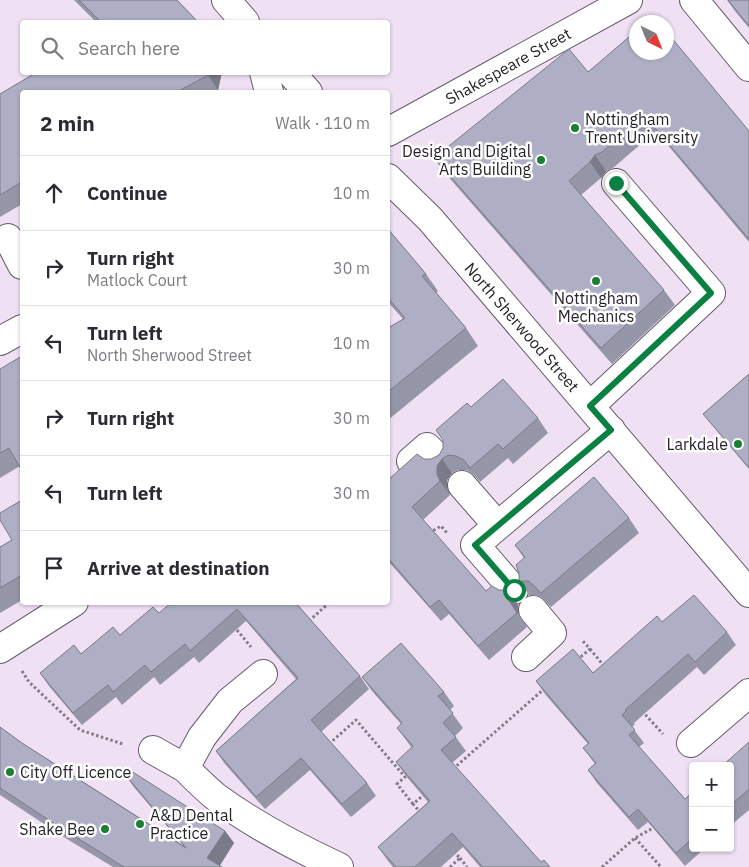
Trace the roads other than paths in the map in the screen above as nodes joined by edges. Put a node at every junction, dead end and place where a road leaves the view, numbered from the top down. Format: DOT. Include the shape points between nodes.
graph roads {
  1 [pos="226,0"];
  2 [pos="628,0"];
  3 [pos="694,0"];
  4 [pos="243,20"];
  5 [pos="749,67"];
  6 [pos="265,75"];
  7 [pos="293,75"];
  8 [pos="269,90"];
  9 [pos="306,90"];
  10 [pos="390,131"];
  11 [pos="390,180"];
  12 [pos="616,183"];
  13 [pos="8,238"];
  14 [pos="20,261"];
  15 [pos="590,406"];
  16 [pos="611,430"];
  17 [pos="438,458"];
  18 [pos="411,461"];
  19 [pos="462,486"];
  20 [pos="497,525"];
  21 [pos="514,590"];
  22 [pos="749,593"];
  23 [pos="69,605"];
  24 [pos="533,610"];
  25 [pos="2,648"];
  26 [pos="526,657"];
  27 [pos="263,674"];
  28 [pos="749,693"];
  29 [pos="690,743"];
  30 [pos="153,750"];
  31 [pos="185,768"];
  32 [pos="339,867"];
  1 -- 4 [label="street"];
  2 -- 10 [label="street, Shakespeare Street"];
  3 -- 5 [label="street"];
  6 -- 8 [label="street"];
  7 -- 9 [label="street"];
  11 -- 15 [label="street, North Sherwood Street" via="430,219"];
  12 -- 15 [label="street" via="711,293"];
  13 -- 14 [label="street"];
  15 -- 16 [label="street, North Sherwood Street"];
  16 -- 20 [label="street"];
  16 -- 22 [label="street, North Sherwood Street"];
  17 -- 18 [label="street" via="427,447"];
  19 -- 20 [label="street"];
  20 -- 21 [label="street" via="475,545"];
  23 -- 25 [label="street"];
  24 -- 26 [label="street" via="552,633"];
  27 -- 31 [label="street" via="230,701 202,737"];
  28 -- 29 [label="street"];
  30 -- 31 [label="street"];
  31 -- 32 [label="street" via="214,796 259,826"];
}
